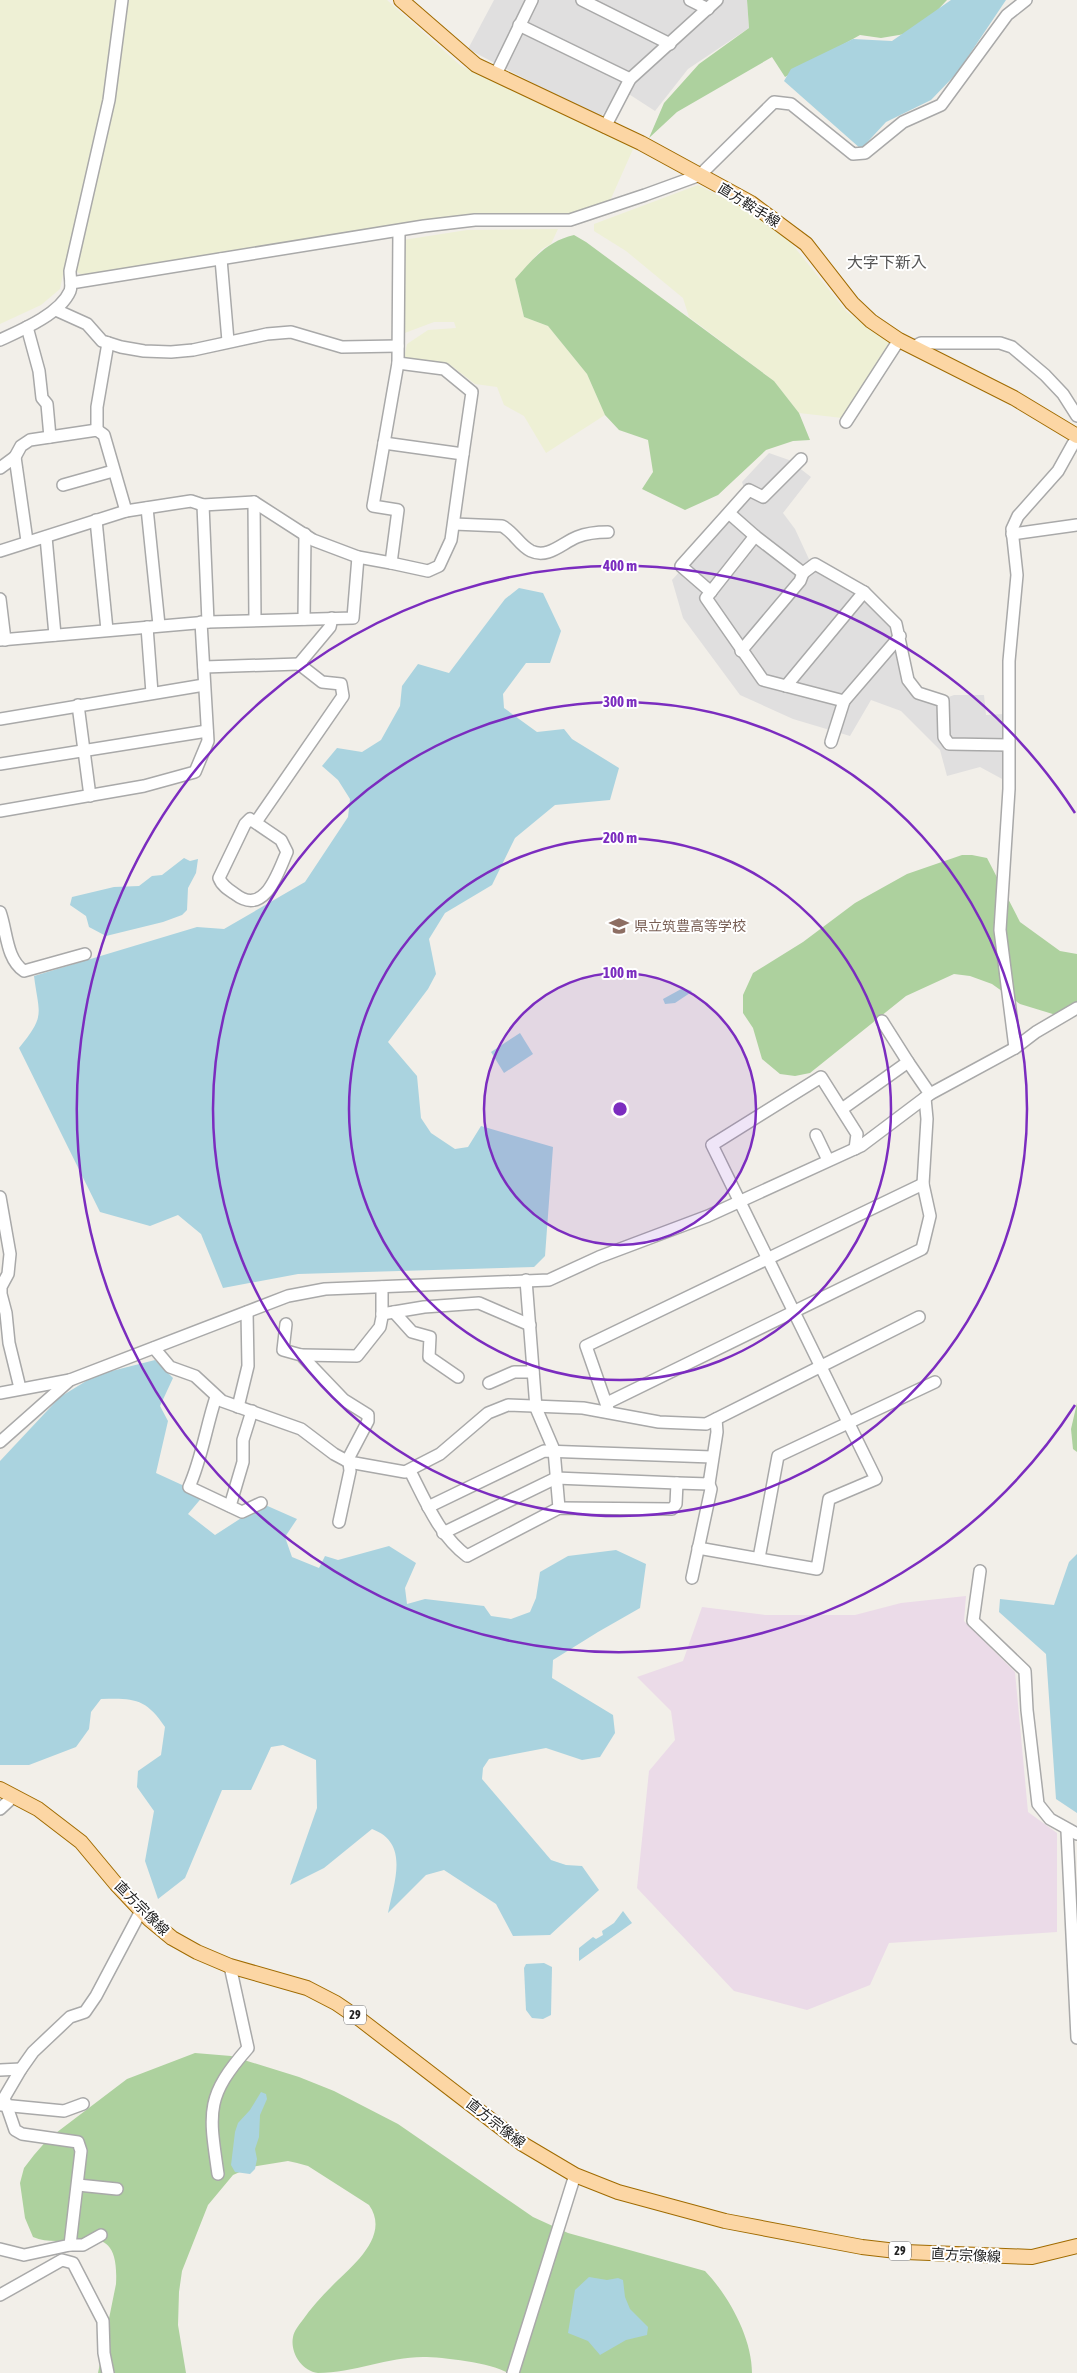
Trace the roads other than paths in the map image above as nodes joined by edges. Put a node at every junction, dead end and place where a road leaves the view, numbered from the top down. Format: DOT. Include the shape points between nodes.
graph roads {
  1 [pos="122,0"];
  2 [pos="401,0"];
  3 [pos="532,0"];
  4 [pos="582,0"];
  5 [pos="690,0"];
  6 [pos="717,0"];
  7 [pos="1026,0"];
  8 [pos="708,9"];
  9 [pos="519,25"];
  10 [pos="670,44"];
  11 [pos="496,74"];
  12 [pos="630,79"];
  13 [pos="605,128"];
  14 [pos="700,175"];
  15 [pos="399,231"];
  16 [pos="221,259"];
  17 [pos="71,283"];
  18 [pos="56,310"];
  19 [pos="27,327"];
  20 [pos="0,340"];
  21 [pos="899,340"];
  22 [pos="228,341"];
  23 [pos="108,343"];
  24 [pos="398,346"];
  25 [pos="913,346"];
  26 [pos="398,363"];
  27 [pos="1077,416"];
  28 [pos="846,422"];
  29 [pos="97,430"];
  30 [pos="1077,436"];
  31 [pos="50,437"];
  32 [pos="1077,442"];
  33 [pos="384,443"];
  34 [pos="463,454"];
  35 [pos="15,457"];
  36 [pos="801,459"];
  37 [pos="0,468"];
  38 [pos="114,471"];
  39 [pos="63,485"];
  40 [pos="254,502"];
  41 [pos="203,505"];
  42 [pos="147,508"];
  43 [pos="126,511"];
  44 [pos="730,514"];
  45 [pos="96,520"];
  46 [pos="454,524"];
  47 [pos="1077,525"];
  48 [pos="608,532"];
  49 [pos="305,534"];
  50 [pos="1012,534"];
  51 [pos="755,536"];
  52 [pos="46,537"];
  53 [pos="27,541"];
  54 [pos="0,551"];
  55 [pos="358,557"];
  56 [pos="391,563"];
  57 [pos="803,573"];
  58 [pos="711,592"];
  59 [pos="864,592"];
  60 [pos="0,599"];
  61 [pos="332,618"];
  62 [pos="304,619"];
  63 [pos="256,620"];
  64 [pos="205,622"];
  65 [pos="159,626"];
  66 [pos="146,627"];
  67 [pos="107,630"];
  68 [pos="55,635"];
  69 [pos="900,636"];
  70 [pos="3,640"];
  71 [pos="741,651"];
  72 [pos="299,664"];
  73 [pos="204,667"];
  74 [pos="204,685"];
  75 [pos="786,686"];
  76 [pos="152,693"];
  77 [pos="844,701"];
  78 [pos="78,705"];
  79 [pos="0,719"];
  80 [pos="207,731"];
  81 [pos="831,742"];
  82 [pos="1008,745"];
  83 [pos="84,750"];
  84 [pos="0,764"];
  85 [pos="90,796"];
  86 [pos="0,811"];
  87 [pos="256,822"];
  88 [pos="0,912"];
  89 [pos="84,954"];
  90 [pos="1077,1008"];
  91 [pos="882,1021"];
  92 [pos="1015,1048"];
  93 [pos="908,1062"];
  94 [pos="927,1096"];
  95 [pos="842,1109"];
  96 [pos="816,1134"];
  97 [pos="855,1149"];
  98 [pos="828,1160"];
  99 [pos="923,1184"];
  100 [pos="0,1197"];
  101 [pos="740,1202"];
  102 [pos="766,1258"];
  103 [pos="526,1280"];
  104 [pos="382,1287"];
  105 [pos="247,1312"];
  106 [pos="394,1312"];
  107 [pos="794,1312"];
  108 [pos="382,1314"];
  109 [pos="919,1317"];
  110 [pos="286,1324"];
  111 [pos="530,1326"];
  112 [pos="154,1348"];
  113 [pos="302,1355"];
  114 [pos="821,1366"];
  115 [pos="533,1372"];
  116 [pos="458,1378"];
  117 [pos="70,1380"];
  118 [pos="935,1382"];
  119 [pos="489,1383"];
  120 [pos="20,1388"];
  121 [pos="0,1393"];
  122 [pos="216,1398"];
  123 [pos="238,1407"];
  124 [pos="536,1408"];
  125 [pos="608,1408"];
  126 [pos="252,1411"];
  127 [pos="716,1419"];
  128 [pos="850,1422"];
  129 [pos="0,1442"];
  130 [pos="554,1450"];
  131 [pos="712,1457"];
  132 [pos="348,1461"];
  133 [pos="410,1471"];
  134 [pos="556,1478"];
  135 [pos="677,1483"];
  136 [pos="710,1484"];
  137 [pos="261,1503"];
  138 [pos="230,1506"];
  139 [pos="428,1508"];
  140 [pos="559,1508"];
  141 [pos="339,1522"];
  142 [pos="444,1534"];
  143 [pos="698,1548"];
  144 [pos="759,1558"];
  145 [pos="980,1571"];
  146 [pos="692,1578"];
  147 [pos="0,1789"];
  148 [pos="14,1796"];
  149 [pos="0,1809"];
  150 [pos="1072,1832"];
  151 [pos="142,1909"];
  152 [pos="230,1966"];
  153 [pos="1075,1986"];
  154 [pos="1077,2038"];
  155 [pos="3,2067"];
  156 [pos="21,2069"];
  157 [pos="83,2104"];
  158 [pos="4,2106"];
  159 [pos="218,2174"];
  160 [pos="575,2175"];
  161 [pos="78,2185"];
  162 [pos="117,2189"];
  163 [pos="101,2235"];
  164 [pos="70,2245"];
  165 [pos="1077,2246"];
  166 [pos="0,2249"];
  167 [pos="0,2295"];
  168 [pos="108,2373"];
  169 [pos="513,2373"];
  1 -- 17 [label="street" via="111,91 70,271"];
  2 -- 11 [label="main road, 直方鞍手線" via="460,53"];
  3 -- 9 [label="street"];
  4 -- 10 [label="street"];
  5 -- 8 [label="street"];
  6 -- 8 [label="street"];
  7 -- 14 [label="street" via="1007,15 941,105 903,122 865,153 853,154 791,104 774,102"];
  8 -- 10 [label="street"];
  9 -- 11 [label="street"];
  9 -- 12 [label="street"];
  10 -- 12 [label="street"];
  11 -- 13 [label="main road, 直方鞍手線"];
  12 -- 13 [label="street"];
  13 -- 14 [label="main road, 直方鞍手線" via="641,143"];
  14 -- 15 [label="street" via="570,220 475,220"];
  14 -- 21 [label="main road, 直方鞍手線" via="751,203 806,244 852,303"];
  15 -- 16 [label="street"];
  15 -- 24 [label="street"];
  16 -- 17 [label="street"];
  16 -- 22 [label="street"];
  17 -- 18 [label="street" via="71,290"];
  18 -- 19 [label="street"];
  18 -- 23 [label="street" via="87,324 102,341"];
  19 -- 20 [label="street"];
  19 -- 31 [label="street" via="40,371 42,398 47,404"];
  21 -- 25 [label="main road, 直方鞍手線"];
  21 -- 28 [label="street"];
  22 -- 23 [label="street" via="171,352"];
  22 -- 24 [label="street" via="291,332 342,347"];
  23 -- 29 [label="street" via="97,407"];
  24 -- 26 [label="street"];
  25 -- 27 [label="street" via="921,343 1000,343 1012,347 1063,394"];
  25 -- 30 [label="main road, 直方鞍手線" via="1014,398"];
  26 -- 33 [label="street"];
  26 -- 34 [label="street" via="444,369 472,392"];
  29 -- 31 [label="street"];
  29 -- 38 [label="street" via="104,436"];
  31 -- 35 [label="street" via="30,440 21,446"];
  32 -- 50 [label="street" via="1058,471 1018,516"];
  33 -- 34 [label="street"];
  33 -- 56 [label="street" via="373,506 398,510"];
  34 -- 46 [label="street"];
  35 -- 37 [label="street"];
  35 -- 53 [label="street"];
  36 -- 44 [label="street" via="764,497 749,490"];
  38 -- 39 [label="street"];
  38 -- 43 [label="street"];
  40 -- 41 [label="street"];
  40 -- 49 [label="street"];
  40 -- 63 [label="street"];
  41 -- 42 [label="street" via="191,501"];
  41 -- 64 [label="street"];
  42 -- 43 [label="street"];
  42 -- 65 [label="street"];
  43 -- 45 [label="street"];
  44 -- 51 [label="street"];
  44 -- 58 [label="street" via="680,566"];
  45 -- 52 [label="street"];
  45 -- 67 [label="street"];
  46 -- 48 [label="street" via="502,526 529,550 544,553 586,534"];
  46 -- 56 [label="street" via="446,554 439,566 428,571"];
  47 -- 50 [label="street"];
  49 -- 55 [label="street"];
  49 -- 62 [label="street"];
  50 -- 82 [label="street" via="1017,575 1009,661"];
  51 -- 57 [label="street"];
  51 -- 58 [label="street"];
  52 -- 53 [label="street"];
  52 -- 68 [label="street"];
  53 -- 54 [label="street"];
  55 -- 56 [label="street"];
  55 -- 61 [label="street" via="353,618"];
  57 -- 59 [label="street" via="814,564"];
  57 -- 71 [label="street" via="800,581"];
  58 -- 71 [label="street" via="706,598"];
  59 -- 69 [label="street" via="896,624"];
  59 -- 75 [label="street"];
  60 -- 70 [label="street"];
  61 -- 62 [label="street"];
  61 -- 72 [label="street" via="330,627"];
  62 -- 63 [label="street"];
  63 -- 64 [label="street"];
  64 -- 65 [label="street"];
  64 -- 73 [label="street"];
  65 -- 66 [label="street"];
  66 -- 67 [label="street"];
  66 -- 76 [label="street"];
  67 -- 68 [label="street"];
  68 -- 70 [label="street"];
  69 -- 77 [label="street"];
  69 -- 82 [label="street" via="908,680 918,692 943,701 944,737 949,744"];
  71 -- 75 [label="street" via="763,680"];
  72 -- 73 [label="street"];
  72 -- 87 [label="street" via="322,682 341,684 343,696"];
  73 -- 74 [label="street"];
  74 -- 76 [label="street"];
  74 -- 80 [label="street"];
  75 -- 77 [label="street"];
  76 -- 78 [label="street"];
  77 -- 81 [label="street"];
  78 -- 79 [label="street"];
  78 -- 83 [label="street"];
  80 -- 83 [label="street"];
  80 -- 85 [label="street" via="208,741 195,772"];
  82 -- 92 [label="street" via="1009,789 1000,930"];
  83 -- 84 [label="street"];
  83 -- 85 [label="street"];
  85 -- 86 [label="street"];
  87 -- 87 [label="street" via="281,840 287,852 270,891 248,901 221,884 219,878 244,824 250,819"];
  88 -- 89 [label="street" via="10,950 18,967 24,971"];
  90 -- 92 [label="street"];
  91 -- 93 [label="street"];
  92 -- 94 [label="street"];
  93 -- 94 [label="street"];
  93 -- 95 [label="street"];
  94 -- 97 [label="street"];
  94 -- 99 [label="street"];
  95 -- 97 [label="street" via="857,1134"];
  95 -- 101 [label="street" via="821,1077 712,1146"];
  96 -- 98 [label="street"];
  97 -- 98 [label="street"];
  98 -- 101 [label="street"];
  99 -- 102 [label="street"];
  99 -- 107 [label="street" via="930,1216 922,1249"];
  100 -- 120 [label="street" via="10,1254 1,1294"];
  101 -- 102 [label="street"];
  101 -- 103 [label="street" via="549,1280"];
  102 -- 107 [label="street"];
  102 -- 125 [label="street" via="586,1346"];
  103 -- 104 [label="street"];
  103 -- 111 [label="street"];
  104 -- 105 [label="street" via="325,1289 288,1296"];
  104 -- 108 [label="street"];
  105 -- 112 [label="street"];
  105 -- 123 [label="street" via="248,1366"];
  106 -- 108 [label="street"];
  106 -- 111 [label="street" via="479,1303"];
  106 -- 116 [label="street" via="412,1332 430,1337 429,1357"];
  107 -- 114 [label="street"];
  107 -- 125 [label="street"];
  108 -- 113 [label="street" via="380,1326 356,1356"];
  109 -- 114 [label="street"];
  110 -- 113 [label="street" via="283,1350"];
  111 -- 115 [label="street"];
  112 -- 117 [label="street"];
  112 -- 122 [label="street" via="170,1367 195,1376"];
  113 -- 132 [label="street" via="344,1400 368,1415"];
  114 -- 127 [label="street"];
  114 -- 128 [label="street"];
  115 -- 119 [label="street" via="514,1372"];
  115 -- 124 [label="street"];
  117 -- 120 [label="street"];
  117 -- 129 [label="street"];
  118 -- 128 [label="street"];
  120 -- 121 [label="street"];
  122 -- 123 [label="street"];
  122 -- 138 [label="street" via="199,1464 189,1487"];
  123 -- 126 [label="street"];
  124 -- 125 [label="street"];
  124 -- 130 [label="street"];
  124 -- 133 [label="street" via="508,1405 488,1414 440,1454"];
  125 -- 127 [label="street" via="659,1422 706,1424"];
  126 -- 132 [label="street" via="301,1429"];
  126 -- 138 [label="street"];
  127 -- 131 [label="street"];
  128 -- 144 [label="street" via="778,1456"];
  128 -- 144 [label="street" via="876,1478 830,1499 817,1569"];
  130 -- 131 [label="street"];
  130 -- 134 [label="street"];
  130 -- 139 [label="street" via="544,1451"];
  131 -- 136 [label="street"];
  132 -- 133 [label="street"];
  132 -- 141 [label="street" via="350,1471"];
  133 -- 139 [label="street"];
  134 -- 135 [label="street"];
  134 -- 140 [label="street"];
  134 -- 142 [label="street"];
  135 -- 136 [label="street"];
  135 -- 140 [label="street" via="676,1504 672,1509"];
  136 -- 143 [label="street"];
  137 -- 138 [label="street" via="242,1512"];
  139 -- 142 [label="street"];
  140 -- 142 [label="street" via="467,1556"];
  143 -- 144 [label="street"];
  143 -- 146 [label="street"];
  145 -- 150 [label="street" via="973,1621 1025,1671 1038,1804 1050,1819"];
  147 -- 148 [label="main road, 直方宗像線 / 29"];
  148 -- 149 [label="street"];
  148 -- 151 [label="main road, 直方宗像線 / 29" via="38,1809 81,1842"];
  150 -- 153 [label="street"];
  151 -- 152 [label="main road, 直方宗像線 / 29" via="172,1938"];
  151 -- 156 [label="street" via="85,2012 70,2017 33,2052"];
  152 -- 159 [label="street" via="248,2048 229,2069 215,2096 212,2116"];
  152 -- 160 [label="main road, 直方宗像線 / 29" via="306,1988 336,2003 520,2143"];
  153 -- 154 [label="street"];
  155 -- 156 [label="street"];
  156 -- 158 [label="street" via="4,2098"];
  157 -- 158 [label="street" via="64,2111"];
  158 -- 161 [label="street" via="15,2130 22,2134 78,2142 82,2152"];
  160 -- 165 [label="main road, 直方宗像線 / 29" via="618,2192 684,2211 862,2247 1032,2257"];
  160 -- 169 [label="street"];
  161 -- 162 [label="street"];
  161 -- 164 [label="street"];
  163 -- 164 [label="street" via="83,2245"];
  164 -- 166 [label="street" via="24,2255"];
  167 -- 168 [label="street" via="62,2260 72,2263 103,2321"];
}
